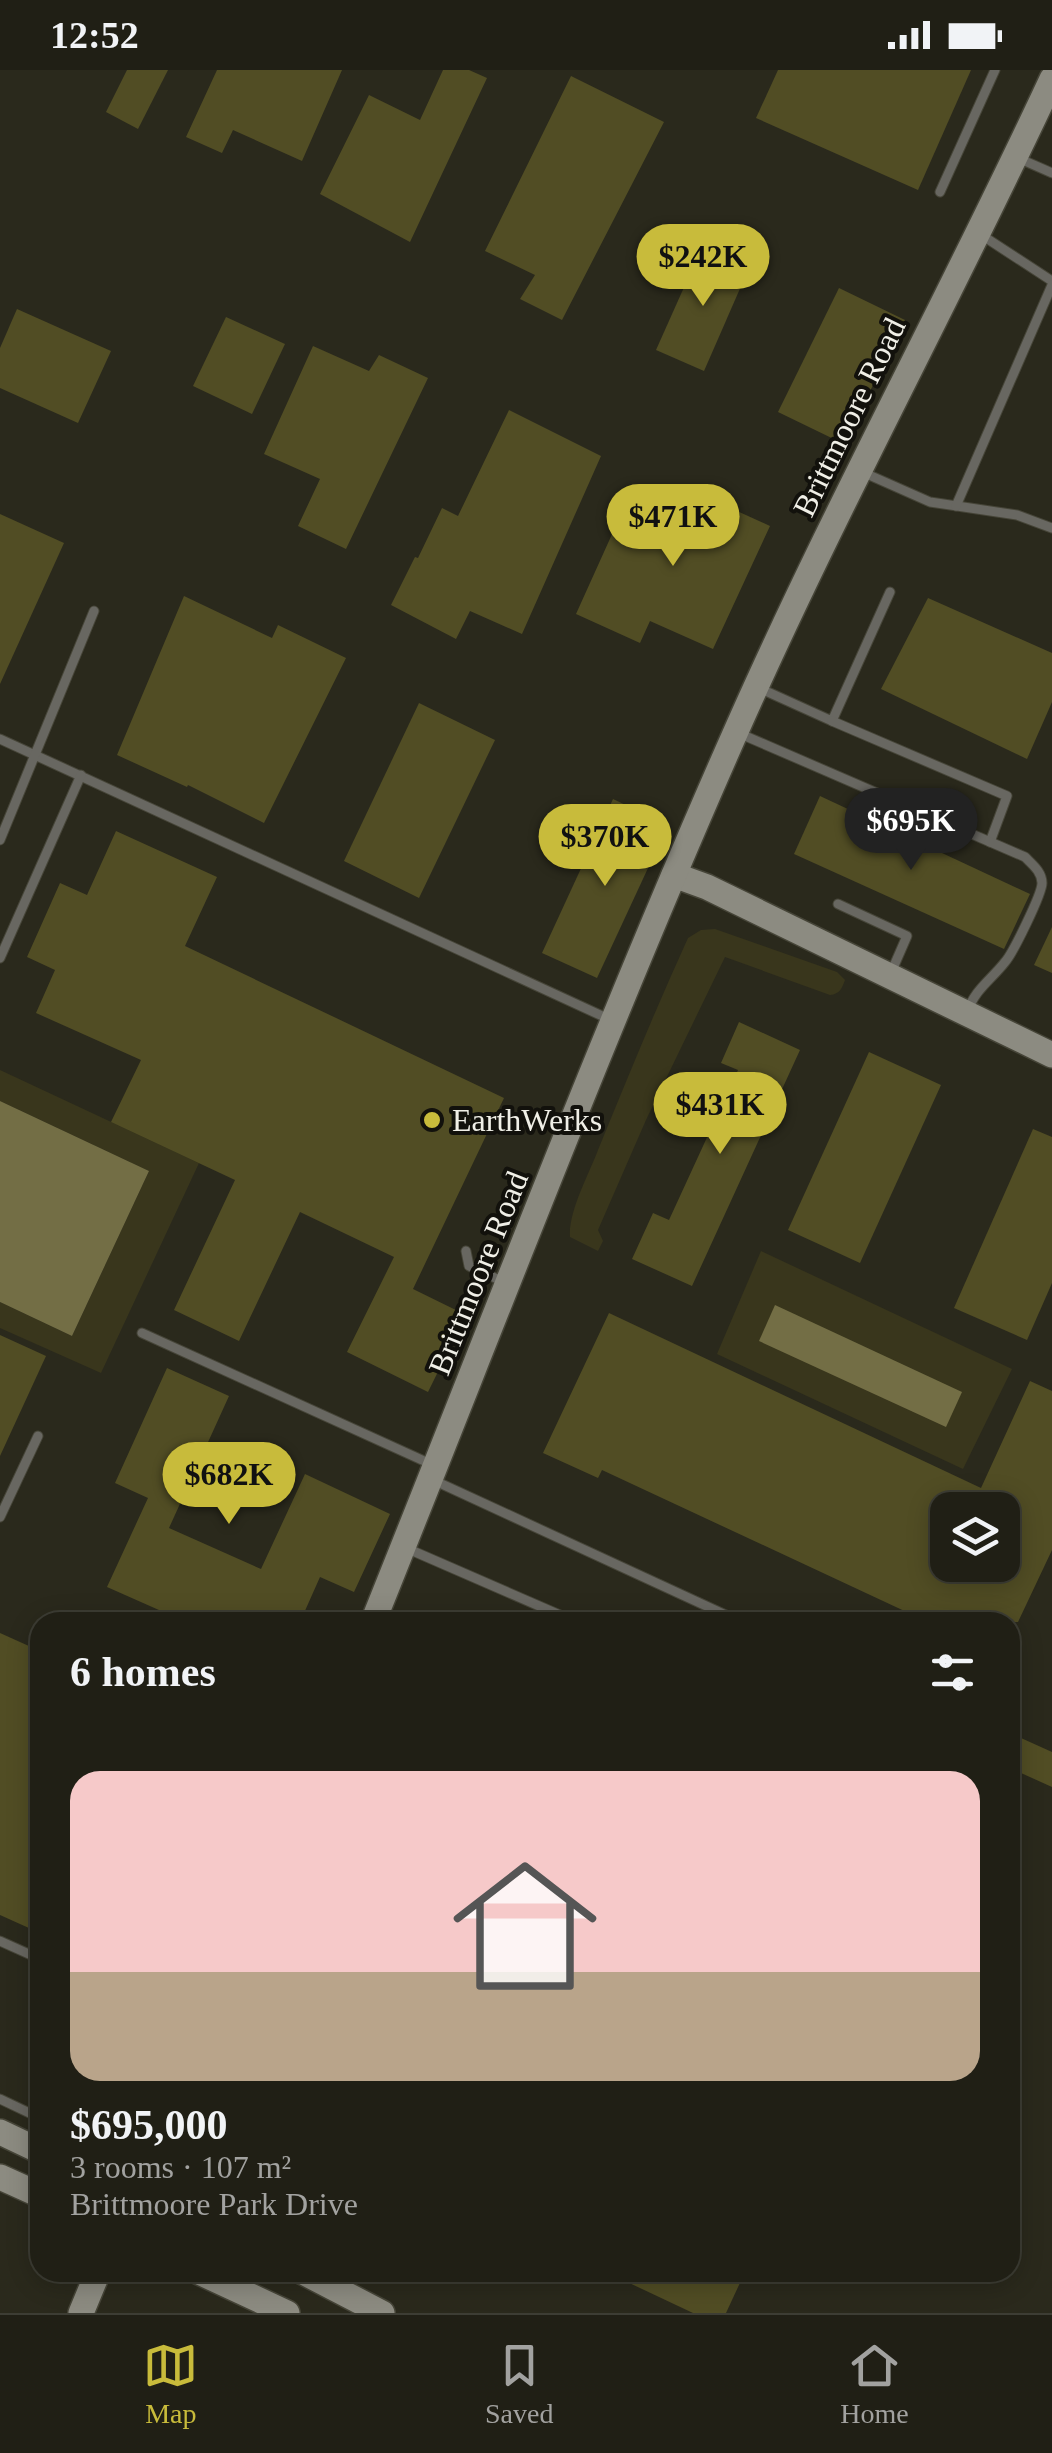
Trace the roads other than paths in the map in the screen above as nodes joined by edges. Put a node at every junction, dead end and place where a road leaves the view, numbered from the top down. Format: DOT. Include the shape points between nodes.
graph roads {
  1 [pos="996,70"];
  2 [pos="1052,79"];
  3 [pos="1016,156"];
  4 [pos="1052,173"];
  5 [pos="940,192"];
  6 [pos="978,232"];
  7 [pos="1052,283"];
  8 [pos="858,470"];
  9 [pos="956,506"];
  10 [pos="1052,528"];
  11 [pos="890,592"];
  12 [pos="94,611"];
  13 [pos="756,687"];
  14 [pos="832,721"];
  15 [pos="736,732"];
  16 [pos="0,739"];
  17 [pos="36,756"];
  18 [pos="81,775"];
  19 [pos="0,840"];
  20 [pos="990,842"];
  21 [pos="674,875"];
  22 [pos="838,904"];
  23 [pos="0,958"];
  24 [pos="889,977"];
  25 [pos="966,1015"];
  26 [pos="614,1021"];
  27 [pos="1052,1056"];
  28 [pos="466,1251"];
  29 [pos="509,1284"];
  30 [pos="142,1333"];
  31 [pos="38,1436"];
  32 [pos="433,1472"];
  33 [pos="0,1517"];
  34 [pos="404,1547"];
  35 [pos="377,1612"];
  36 [pos="553,1612"];
  37 [pos="720,1612"];
  38 [pos="0,1941"];
  39 [pos="30,1954"];
  40 [pos="0,2099"];
  41 [pos="30,2113"];
  42 [pos="0,2132"];
  43 [pos="30,2146"];
  44 [pos="0,2176"];
  45 [pos="30,2190"];
  46 [pos="94,2282"];
  47 [pos="220,2282"];
  48 [pos="322,2282"];
  49 [pos="81,2313"];
  50 [pos="287,2313"];
  51 [pos="382,2313"];
  1 -- 5 [label="lane"];
  2 -- 3 [label="main road, Brittmoore Road"];
  3 -- 4 [label="lane"];
  3 -- 6 [label="main road, Brittmoore Road"];
  6 -- 7 [label="lane"];
  6 -- 8 [label="main road, Brittmoore Road"];
  7 -- 9 [label="lane"];
  8 -- 9 [label="lane" via="930,502"];
  8 -- 13 [label="main road, Brittmoore Road"];
  9 -- 10 [label="lane" via="1018,515"];
  11 -- 14 [label="lane"];
  12 -- 17 [label="lane"];
  13 -- 14 [label="lane"];
  13 -- 15 [label="main road, Brittmoore Road"];
  14 -- 20 [label="lane" via="1008,796"];
  15 -- 20 [label="lane"];
  15 -- 21 [label="main road, Brittmoore Road"];
  16 -- 17 [label="lane"];
  17 -- 18 [label="lane"];
  17 -- 19 [label="lane"];
  18 -- 23 [label="lane"];
  18 -- 26 [label="lane"];
  20 -- 25 [label="lane" via="1025,857 1040,872 1042,886 1006,961"];
  21 -- 24 [label="main road"];
  21 -- 26 [label="main road, Brittmoore Road"];
  22 -- 24 [label="lane" via="907,936"];
  24 -- 25 [label="main road"];
  25 -- 27 [label="main road"];
  26 -- 29 [label="main road, Brittmoore Road"];
  28 -- 29 [label="lane" via="469,1266"];
  29 -- 32 [label="main road, Brittmoore Road"];
  30 -- 32 [label="lane"];
  31 -- 33 [label="lane"];
  32 -- 34 [label="main road, Brittmoore Road"];
  32 -- 37 [label="lane"];
  34 -- 35 [label="main road, Brittmoore Road"];
  34 -- 36 [label="lane"];
  38 -- 39 [label="lane"];
  40 -- 41 [label="lane"];
  42 -- 43 [label="main road"];
  44 -- 45 [label="main road"];
  46 -- 49 [label="main road"];
  47 -- 50 [label="main road"];
  48 -- 51 [label="main road"];
}
